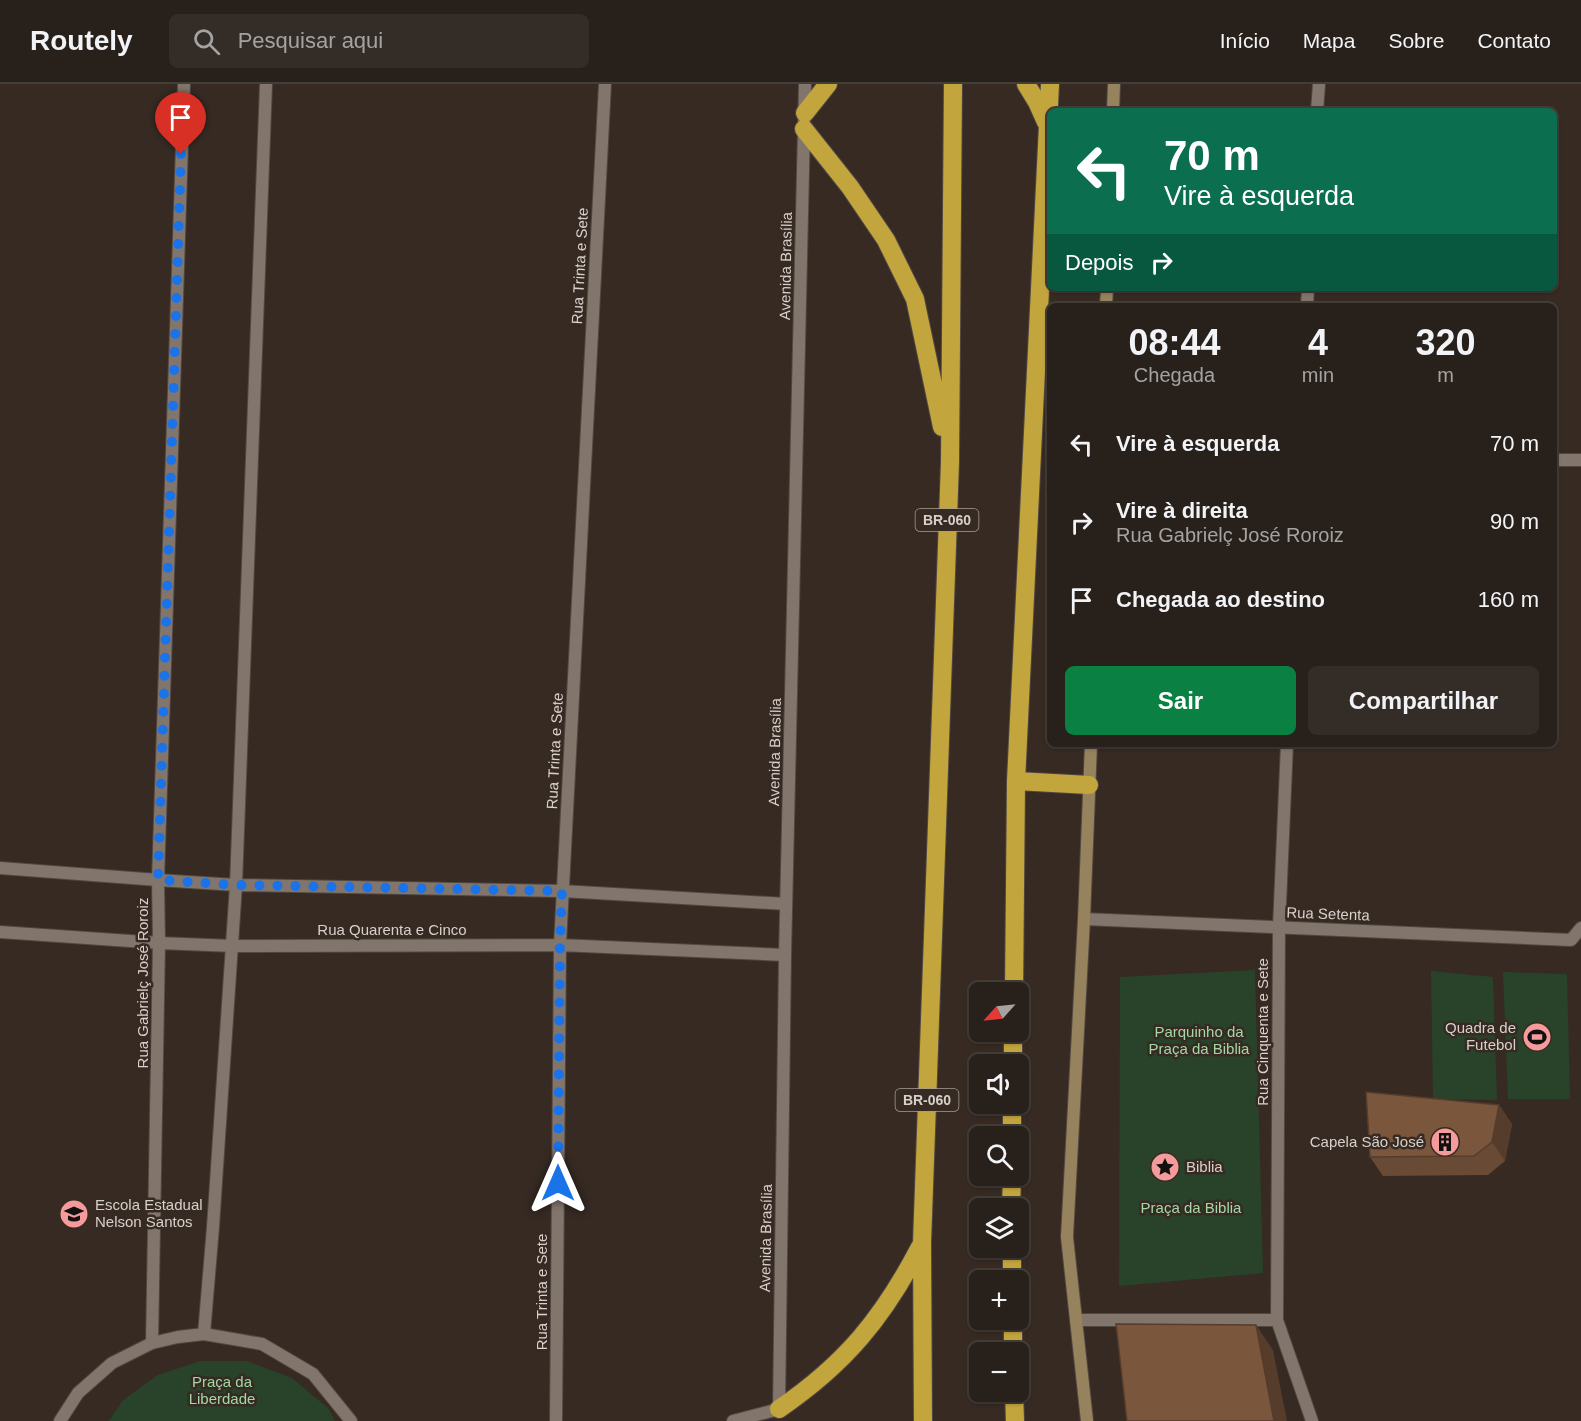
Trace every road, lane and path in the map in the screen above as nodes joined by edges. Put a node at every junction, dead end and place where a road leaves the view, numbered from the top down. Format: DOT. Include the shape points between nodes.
graph roads {
  1 [pos="184,84"];
  2 [pos="266,84"];
  3 [pos="605,84"];
  4 [pos="805,84"];
  5 [pos="828,84"];
  6 [pos="953,84"];
  7 [pos="1026,84"];
  8 [pos="1050,84"];
  9 [pos="1114,84"];
  10 [pos="1319,84"];
  11 [pos="1049,108"];
  12 [pos="1113,108"];
  13 [pos="1317,108"];
  14 [pos="805,121"];
  15 [pos="1047,124"];
  16 [pos="1047,169"];
  17 [pos="1043,341"];
  18 [pos="1557,460"];
  19 [pos="1581,460"];
  20 [pos="950,462"];
  21 [pos="1091,747"];
  22 [pos="1287,747"];
  23 [pos="1016,781"];
  24 [pos="1089,785"];
  25 [pos="0,868"];
  26 [pos="158,880"];
  27 [pos="236,885"];
  28 [pos="562,891"];
  29 [pos="786,904"];
  30 [pos="1084,919"];
  31 [pos="1279,927"];
  32 [pos="1581,928"];
  33 [pos="0,932"];
  34 [pos="159,943"];
  35 [pos="560,945"];
  36 [pos="233,946"];
  37 [pos="785,955"];
  38 [pos="1014,982"];
  39 [pos="922,1243"];
  40 [pos="1076,1320"];
  41 [pos="1277,1320"];
  42 [pos="204,1334"];
  43 [pos="152,1343"];
  44 [pos="1014,1402"];
  45 [pos="780,1415"];
  46 [pos="60,1421"];
  47 [pos="351,1421"];
  48 [pos="556,1421"];
  49 [pos="733,1421"];
  50 [pos="923,1421"];
  51 [pos="1014,1421"];
  52 [pos="1087,1421"];
  53 [pos="1312,1421"];
  1 -- 26 [label="street, Rua Gabrielç José Roroiz"];
  2 -- 27 [label="street"];
  3 -- 28 [label="street, Rua Trinta e Sete"];
  4 -- 14 [label="street, Avenida Brasília"];
  5 -- 14 [label="highway"];
  6 -- 20 [label="highway, BR-060"];
  7 -- 15 [label="highway"];
  8 -- 11 [label="highway"];
  9 -- 12 [label="main road"];
  10 -- 13 [label="street"];
  14 -- 20 [label="highway" via="886,240 915,299"];
  14 -- 29 [label="street, Avenida Brasília"];
  16 -- 17 [label="highway"];
  17 -- 23 [label="highway"];
  18 -- 19 [label="street"];
  20 -- 39 [label="highway, BR-060"];
  21 -- 24 [label="main road"];
  22 -- 31 [label="street, Rua Cinquenta e Sete"];
  23 -- 24 [label="highway"];
  23 -- 38 [label="highway"];
  24 -- 30 [label="main road"];
  25 -- 26 [label="street"];
  26 -- 27 [label="street"];
  26 -- 34 [label="street, Rua Gabrielç José Roroiz"];
  27 -- 28 [label="street"];
  27 -- 36 [label="street"];
  28 -- 29 [label="street"];
  28 -- 35 [label="street, Rua Trinta e Sete"];
  29 -- 37 [label="street, Avenida Brasília"];
  30 -- 31 [label="street, Rua Setenta"];
  30 -- 40 [label="main road" via="1067,1237"];
  31 -- 32 [label="street, Rua Setenta" via="1571,939"];
  31 -- 41 [label="street, Rua Cinquenta e Sete"];
  33 -- 34 [label="street, Rua Quarenta e Cinco"];
  34 -- 36 [label="street, Rua Quarenta e Cinco"];
  34 -- 43 [label="street, Rua Gabrielç José Roroiz"];
  35 -- 36 [label="street, Rua Quarenta e Cinco"];
  35 -- 37 [label="street, Rua Quarenta e Cinco"];
  35 -- 48 [label="street, Rua Trinta e Sete"];
  36 -- 42 [label="street"];
  37 -- 45 [label="street, Avenida Brasília"];
  39 -- 45 [label="highway" via="894,1293 860,1340"];
  39 -- 50 [label="highway, BR-060"];
  40 -- 41 [label="street"];
  40 -- 52 [label="main road"];
  41 -- 53 [label="street, Rua Cinquenta e Sete"];
  42 -- 43 [label="street"];
  42 -- 47 [label="street" via="262,1344 313,1374"];
  43 -- 46 [label="street" via="112,1363 78,1393"];
  44 -- 51 [label="highway"];
  45 -- 49 [label="street"];
}
